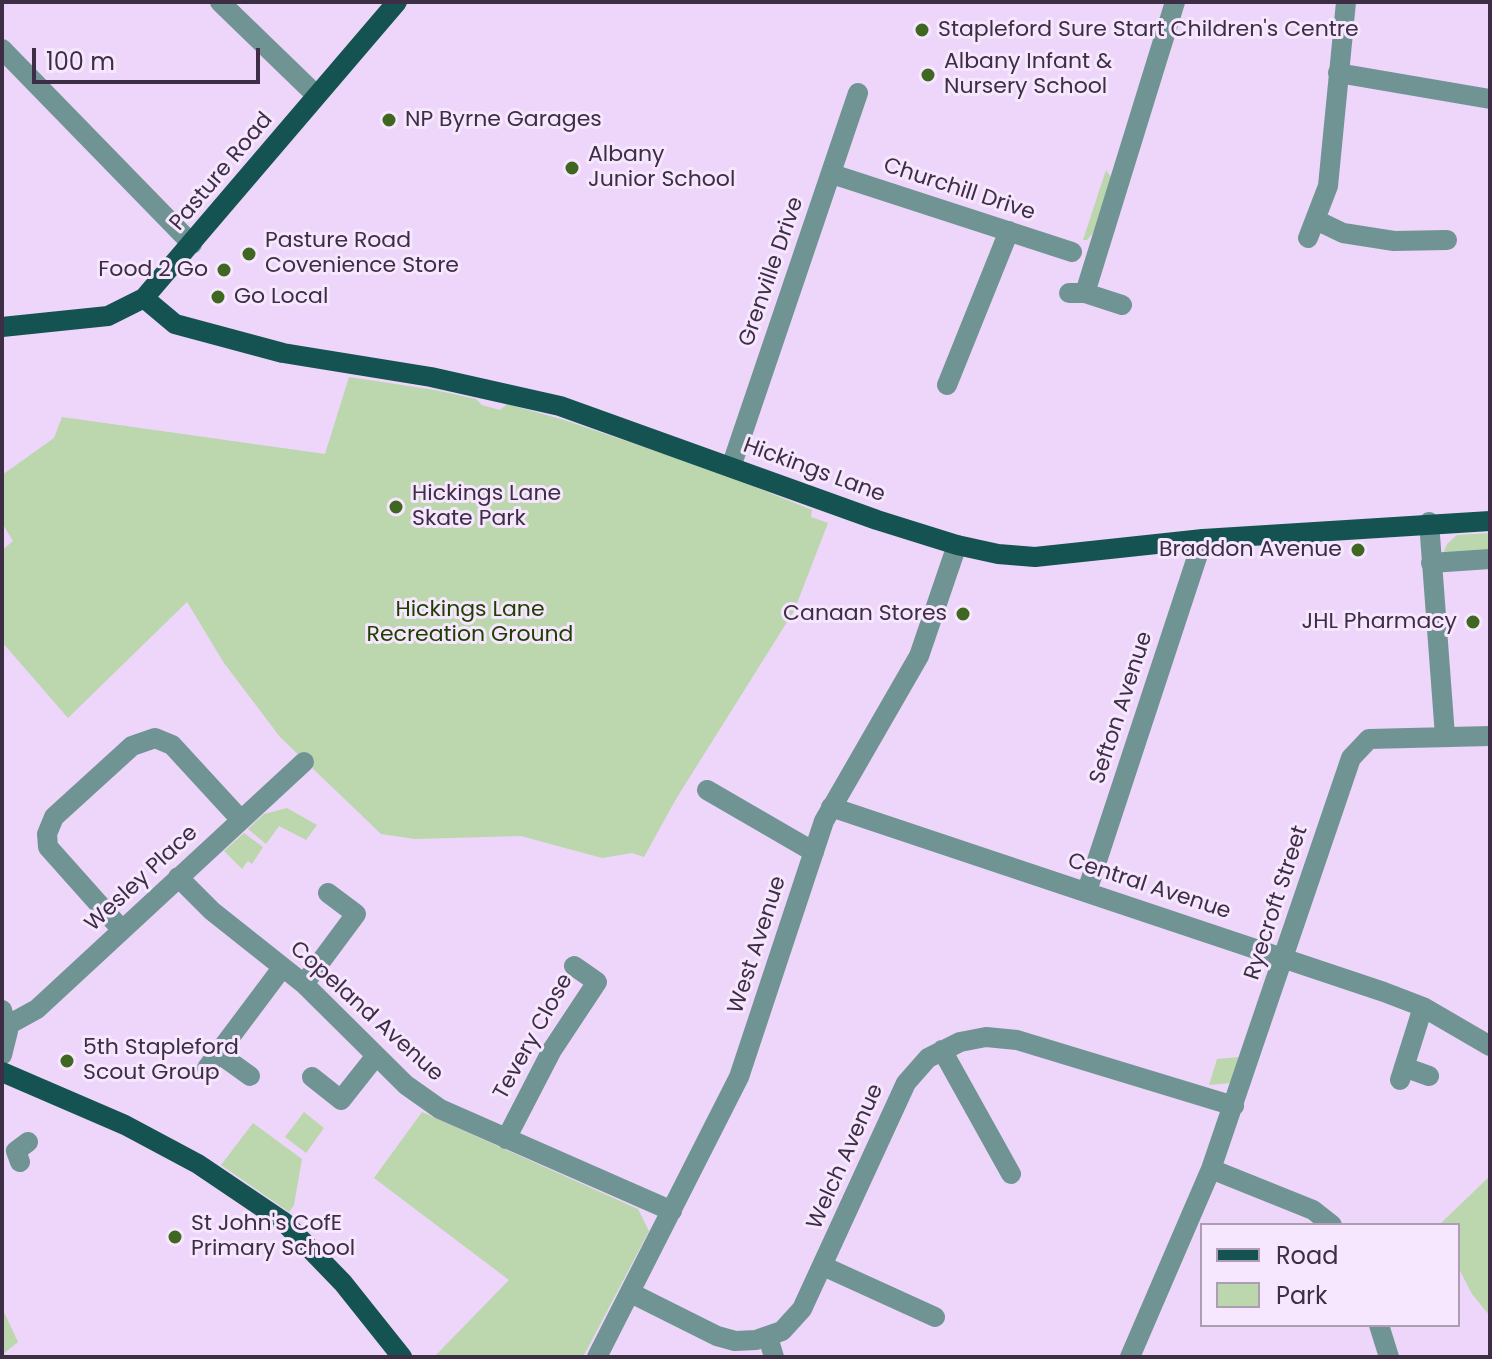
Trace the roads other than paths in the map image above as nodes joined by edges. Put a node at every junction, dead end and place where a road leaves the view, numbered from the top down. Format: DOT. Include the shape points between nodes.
graph roads {
  1 [pos="220,2"];
  2 [pos="397,2"];
  3 [pos="1175,2"];
  4 [pos="1346,2"];
  5 [pos="2,49"];
  6 [pos="1338,73"];
  7 [pos="858,93"];
  8 [pos="316,95"];
  9 [pos="1490,99"];
  10 [pos="832,174"];
  11 [pos="1009,231"];
  12 [pos="1447,240"];
  13 [pos="192,244"];
  14 [pos="1072,252"];
  15 [pos="144,298"];
  16 [pos="1122,305"];
  17 [pos="2,327"];
  18 [pos="947,385"];
  19 [pos="731,467"];
  20 [pos="1490,521"];
  21 [pos="1429,522"];
  22 [pos="1203,539"];
  23 [pos="957,545"];
  24 [pos="1490,559"];
  25 [pos="1431,563"];
  26 [pos="1445,736"];
  27 [pos="1490,736"];
  28 [pos="304,762"];
  29 [pos="707,790"];
  30 [pos="831,807"];
  31 [pos="241,820"];
  32 [pos="814,852"];
  33 [pos="178,877"];
  34 [pos="1087,891"];
  35 [pos="328,893"];
  36 [pos="122,930"];
  37 [pos="1285,957"];
  38 [pos="574,966"];
  39 [pos="282,968"];
  40 [pos="304,984"];
  41 [pos="1423,1007"];
  42 [pos="5,1017"];
  43 [pos="1490,1046"];
  44 [pos="942,1050"];
  45 [pos="2,1055"];
  46 [pos="375,1057"];
  47 [pos="2,1072"];
  48 [pos="250,1076"];
  49 [pos="1429,1076"];
  50 [pos="312,1077"];
  51 [pos="1234,1106"];
  52 [pos="506,1139"];
  53 [pos="1211,1169"];
  54 [pos="1011,1174"];
  55 [pos="672,1211"];
  56 [pos="1329,1223"];
  57 [pos="823,1266"];
  58 [pos="631,1293"];
  59 [pos="935,1317"];
  60 [pos="1380,1327"];
  61 [pos="771,1347"];
  62 [pos="402,1357"];
  63 [pos="597,1357"];
  64 [pos="1130,1357"];
  65 [pos="1389,1357"];
  1 -- 8 [label="street"];
  2 -- 8 [label="main road, Pasture Road"];
  3 -- 16 [label="street" via="1138,158 1077,293"];
  4 -- 6 [label="street"];
  5 -- 13 [label="street"];
  6 -- 9 [label="street"];
  6 -- 12 [label="street" via="1328,186 1312,229 1421,232"];
  7 -- 10 [label="street, Grenville Drive"];
  8 -- 13 [label="main road, Pasture Road"];
  10 -- 11 [label="street, Churchill Drive"];
  10 -- 19 [label="street, Grenville Drive"];
  11 -- 14 [label="street, Churchill Drive"];
  11 -- 18 [label="street"];
  13 -- 15 [label="main road, Pasture Road"];
  15 -- 17 [label="main road" via="108,316"];
  15 -- 19 [label="main road, Hickings Lane" via="175,324 328,363 431,377 560,406"];
  19 -- 23 [label="main road, Hickings Lane"];
  20 -- 21 [label="main road, Hickings Lane"];
  21 -- 22 [label="main road, Hickings Lane"];
  21 -- 25 [label="street"];
  22 -- 23 [label="main road, Hickings Lane" via="1035,557"];
  22 -- 34 [label="street, Sefton Avenue"];
  23 -- 30 [label="street, West Avenue" via="919,656"];
  24 -- 25 [label="street"];
  25 -- 26 [label="street"];
  26 -- 27 [label="street, Ryecroft Street"];
  26 -- 37 [label="street, Ryecroft Street" via="1369,739 1356,749"];
  28 -- 31 [label="street, Wesley Place"];
  29 -- 32 [label="street"];
  30 -- 32 [label="street, West Avenue"];
  30 -- 34 [label="street, Central Avenue"];
  31 -- 33 [label="street, Wesley Place"];
  31 -- 36 [label="street" via="172,745 155,738 132,746 54,817 48,847"];
  32 -- 55 [label="street, West Avenue" via="739,1077"];
  33 -- 36 [label="street, Wesley Place"];
  33 -- 39 [label="street, Copeland Avenue"];
  34 -- 37 [label="street, Central Avenue"];
  35 -- 40 [label="street" via="356,914"];
  36 -- 42 [label="street, Wesley Place" via="30,1015"];
  37 -- 41 [label="street, Central Avenue"];
  37 -- 51 [label="street, Ryecroft Street"];
  38 -- 52 [label="street, Tevery Close" via="597,982 552,1050"];
  39 -- 40 [label="street, Copeland Avenue"];
  39 -- 48 [label="street" via="212,1060"];
  40 -- 46 [label="street, Copeland Avenue"];
  41 -- 43 [label="street, Central Avenue"];
  41 -- 49 [label="street" via="1402,1073"];
  42 -- 45 [label="street"];
  44 -- 51 [label="street, Welch Avenue" via="986,1037 1017,1040"];
  44 -- 54 [label="street"];
  44 -- 57 [label="street, Welch Avenue" via="918,1067 896,1100"];
  46 -- 50 [label="street" via="341,1100 328,1102"];
  46 -- 52 [label="street, Copeland Avenue" via="440,1109"];
  47 -- 62 [label="main road" via="125,1125 198,1164 284,1222"];
  51 -- 53 [label="street, Ryecroft Street"];
  52 -- 55 [label="street, Copeland Avenue"];
  53 -- 56 [label="street" via="1313,1210"];
  53 -- 64 [label="street, Ryecroft Street"];
  55 -- 58 [label="street, West Avenue"];
  57 -- 59 [label="street"];
  57 -- 61 [label="street, Welch Avenue" via="799,1315"];
  58 -- 61 [label="street, Welch Avenue" via="717,1336"];
  58 -- 63 [label="street, West Avenue"];
  60 -- 65 [label="street"];
}
